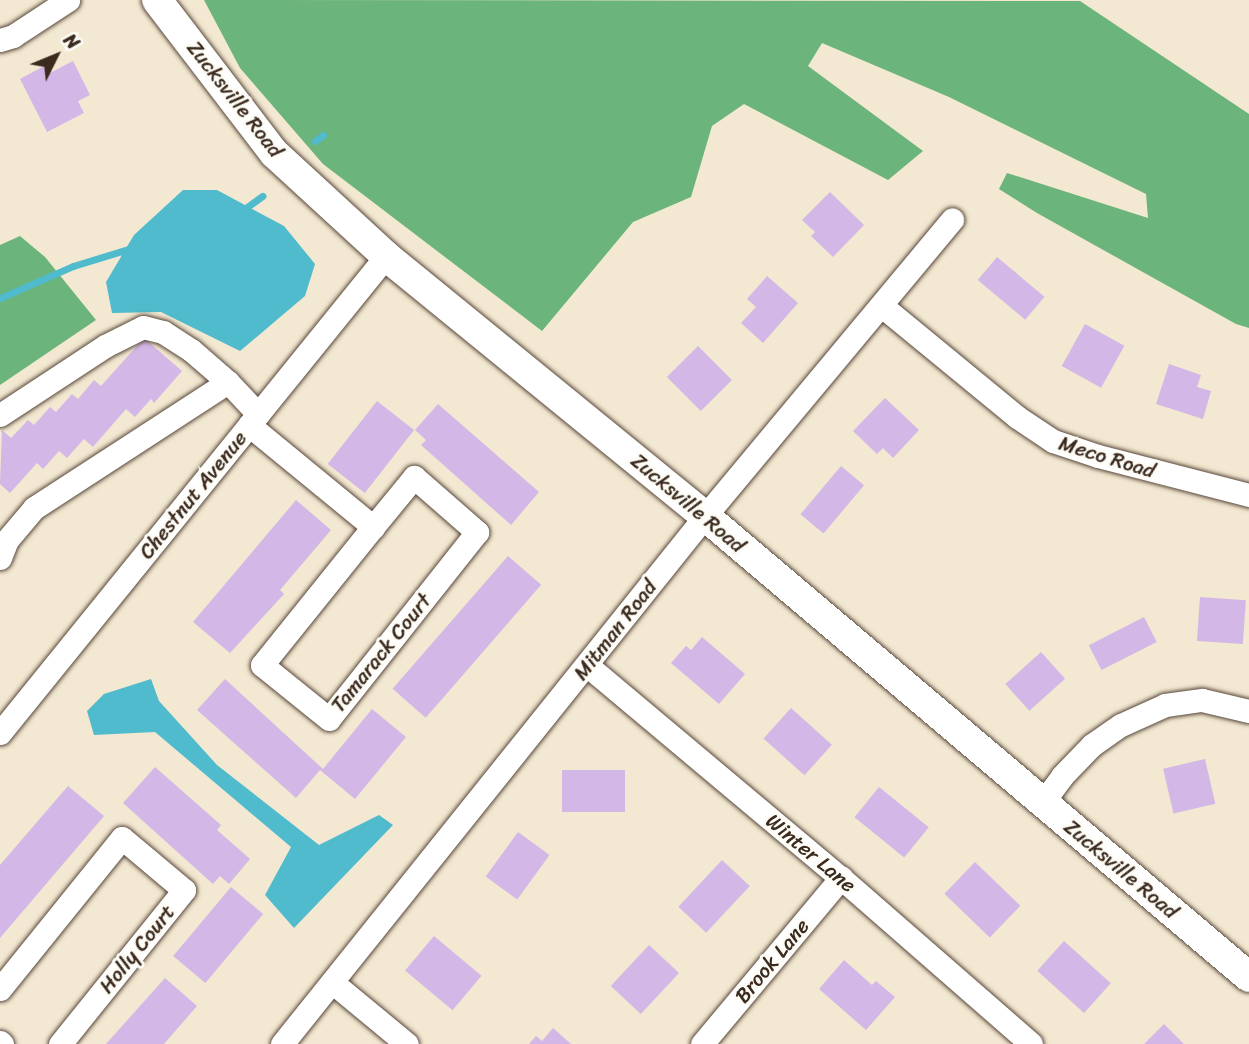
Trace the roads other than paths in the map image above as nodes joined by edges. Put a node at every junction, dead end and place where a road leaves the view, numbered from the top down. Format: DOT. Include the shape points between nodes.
graph roads {
  1 [pos="68,0"];
  2 [pos="157,0"];
  3 [pos="0,40"];
  4 [pos="952,220"];
  5 [pos="386,256"];
  6 [pos="882,306"];
  7 [pos="228,382"];
  8 [pos="0,415"];
  9 [pos="254,420"];
  10 [pos="1249,495"];
  11 [pos="705,516"];
  12 [pos="373,527"];
  13 [pos="0,558"];
  14 [pos="587,666"];
  15 [pos="1249,711"];
  16 [pos="0,733"];
  17 [pos="1042,803"];
  18 [pos="841,878"];
  19 [pos="4,976"];
  20 [pos="1249,977"];
  21 [pos="332,982"];
  22 [pos="60,1044"];
  23 [pos="282,1044"];
  24 [pos="407,1044"];
  25 [pos="702,1044"];
  26 [pos="1031,1044"];
  1 -- 3 [label="street"];
  2 -- 5 [label="street, Zucksville Road" via="274,153"];
  4 -- 6 [label="street, Mitman Road"];
  5 -- 9 [label="street, Chestnut Avenue"];
  5 -- 11 [label="street, Zucksville Road"];
  6 -- 10 [label="street, Meco Road" via="1053,441"];
  6 -- 11 [label="street, Mitman Road"];
  7 -- 8 [label="street" via="163,332 142,327"];
  7 -- 9 [label="street"];
  7 -- 13 [label="street" via="34,508"];
  9 -- 12 [label="street"];
  9 -- 16 [label="street, Chestnut Avenue"];
  11 -- 14 [label="street, Mitman Road"];
  11 -- 17 [label="street, Zucksville Road"];
  12 -- 12 [label="street, Tamarack Court" via="414,477 477,531 329,719 262,666"];
  14 -- 18 [label="street, Winter Lane"];
  14 -- 21 [label="street, Mitman Road"];
  15 -- 17 [label="street" via="1202,700 1165,705 1121,725 1092,745"];
  17 -- 20 [label="street, Zucksville Road"];
  18 -- 25 [label="street, Brook Lane"];
  18 -- 26 [label="street, Winter Lane"];
  19 -- 22 [label="street, Holly Court" via="122,838 184,890"];
  21 -- 23 [label="street, Mitman Road"];
  21 -- 24 [label="street"];
}
